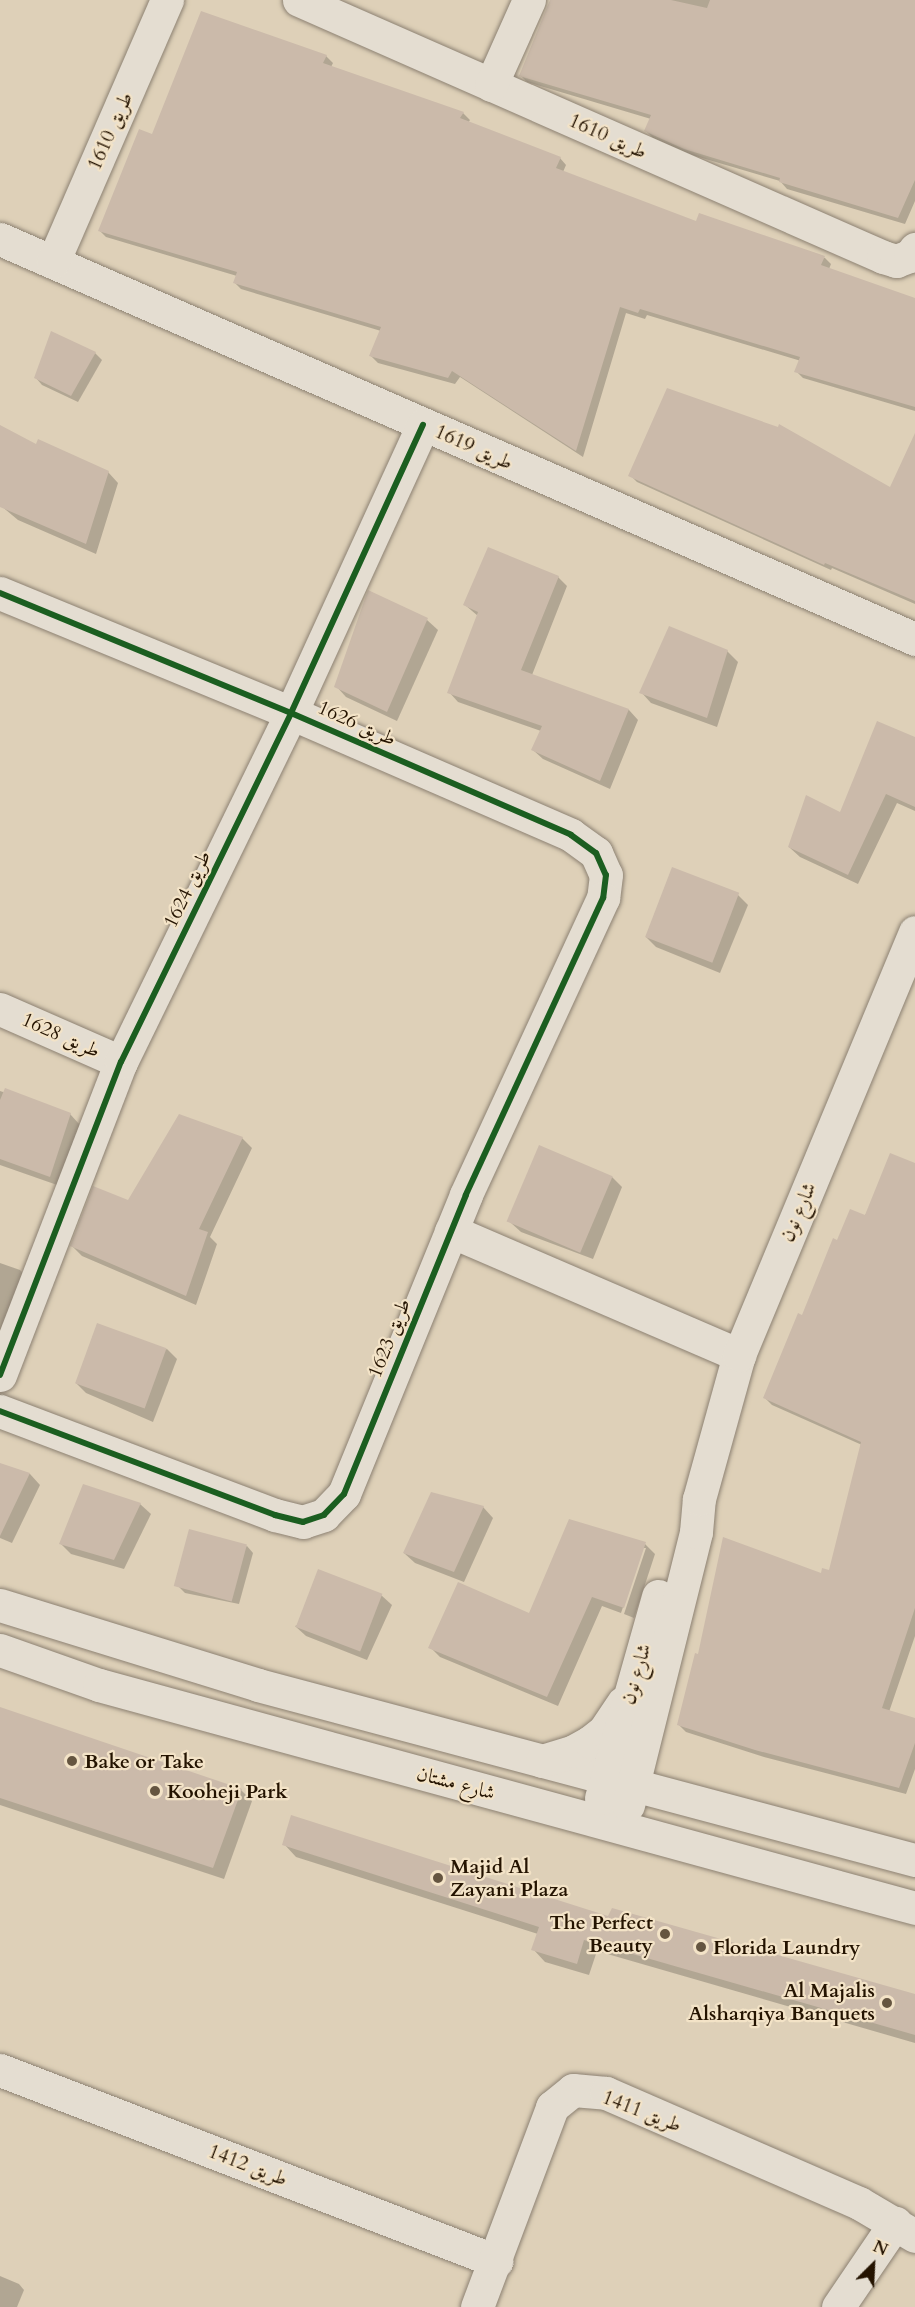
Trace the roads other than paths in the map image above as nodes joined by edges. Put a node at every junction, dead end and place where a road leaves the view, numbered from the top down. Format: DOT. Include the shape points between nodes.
graph roads {
  1 [pos="168,0"];
  2 [pos="299,0"];
  3 [pos="529,0"];
  4 [pos="491,85"];
  5 [pos="0,238"];
  6 [pos="915,249"];
  7 [pos="53,262"];
  8 [pos="423,425"];
  9 [pos="0,593"];
  10 [pos="915,639"];
  11 [pos="291,713"];
  12 [pos="596,853"];
  13 [pos="915,932"];
  14 [pos="905,985"];
  15 [pos="0,1009"];
  16 [pos="121,1062"];
  17 [pos="451,1231"];
  18 [pos="739,1355"];
  19 [pos="0,1375"];
  20 [pos="0,1411"];
  21 [pos="699,1499"];
  22 [pos="0,1605"];
  23 [pos="0,1650"];
  24 [pos="633,1680"];
  25 [pos="542,1761"];
  26 [pos="620,1782"];
  27 [pos="608,1824"];
  28 [pos="915,1860"];
  29 [pos="915,1908"];
  30 [pos="0,2070"];
  31 [pos="905,2229"];
  32 [pos="496,2261"];
  33 [pos="477,2307"];
  34 [pos="838,2307"];
  1 -- 7 [label="street, طريق 1610"];
  2 -- 4 [label="street, طريق 1610"];
  3 -- 4 [label="street"];
  4 -- 6 [label="street, طريق 1610" via="883,257 896,261 910,256"];
  5 -- 7 [label="street, طريق 1619"];
  7 -- 8 [label="street, طريق 1619"];
  8 -- 10 [label="street, طريق 1619"];
  8 -- 11 [label="street, طريق 1624"];
  9 -- 11 [label="street, طريق 1626"];
  11 -- 12 [label="street, طريق 1626" via="571,835"];
  11 -- 16 [label="street, طريق 1624"];
  12 -- 17 [label="street, طريق 1623" via="606,874 603,897"];
  13 -- 14 [label="street, شارع نون"];
  14 -- 18 [label="street, شارع نون"];
  15 -- 16 [label="street, طريق 1628"];
  16 -- 19 [label="street, طريق 1624"];
  17 -- 18 [label="street"];
  17 -- 20 [label="street, طريق 1623" via="344,1494 324,1515 303,1522 275,1515"];
  18 -- 21 [label="street, شارع نون"];
  21 -- 24 [label="street, شارع نون" via="688,1513 674,1546"];
  21 -- 26 [label="street, شارع نون" via="696,1533"];
  22 -- 25 [label="street" via="258,1685"];
  23 -- 27 [label="street, شارع مشتان" via="99,1685"];
  24 -- 25 [label="street" via="622,1707 603,1731 574,1751"];
  24 -- 26 [label="street, شارع نون"];
  25 -- 26 [label="street"];
  26 -- 27 [label="street, شارع نون"];
  26 -- 28 [label="street"];
  27 -- 29 [label="street, شارع مشتان"];
  30 -- 32 [label="street, طريق 1412"];
  31 -- 32 [label="street, طريق 1411" via="859,2203 606,2093 573,2090 552,2107"];
  31 -- 34 [label="street, طريق 1411"];
  32 -- 33 [label="street, طريق 1411"];
}
